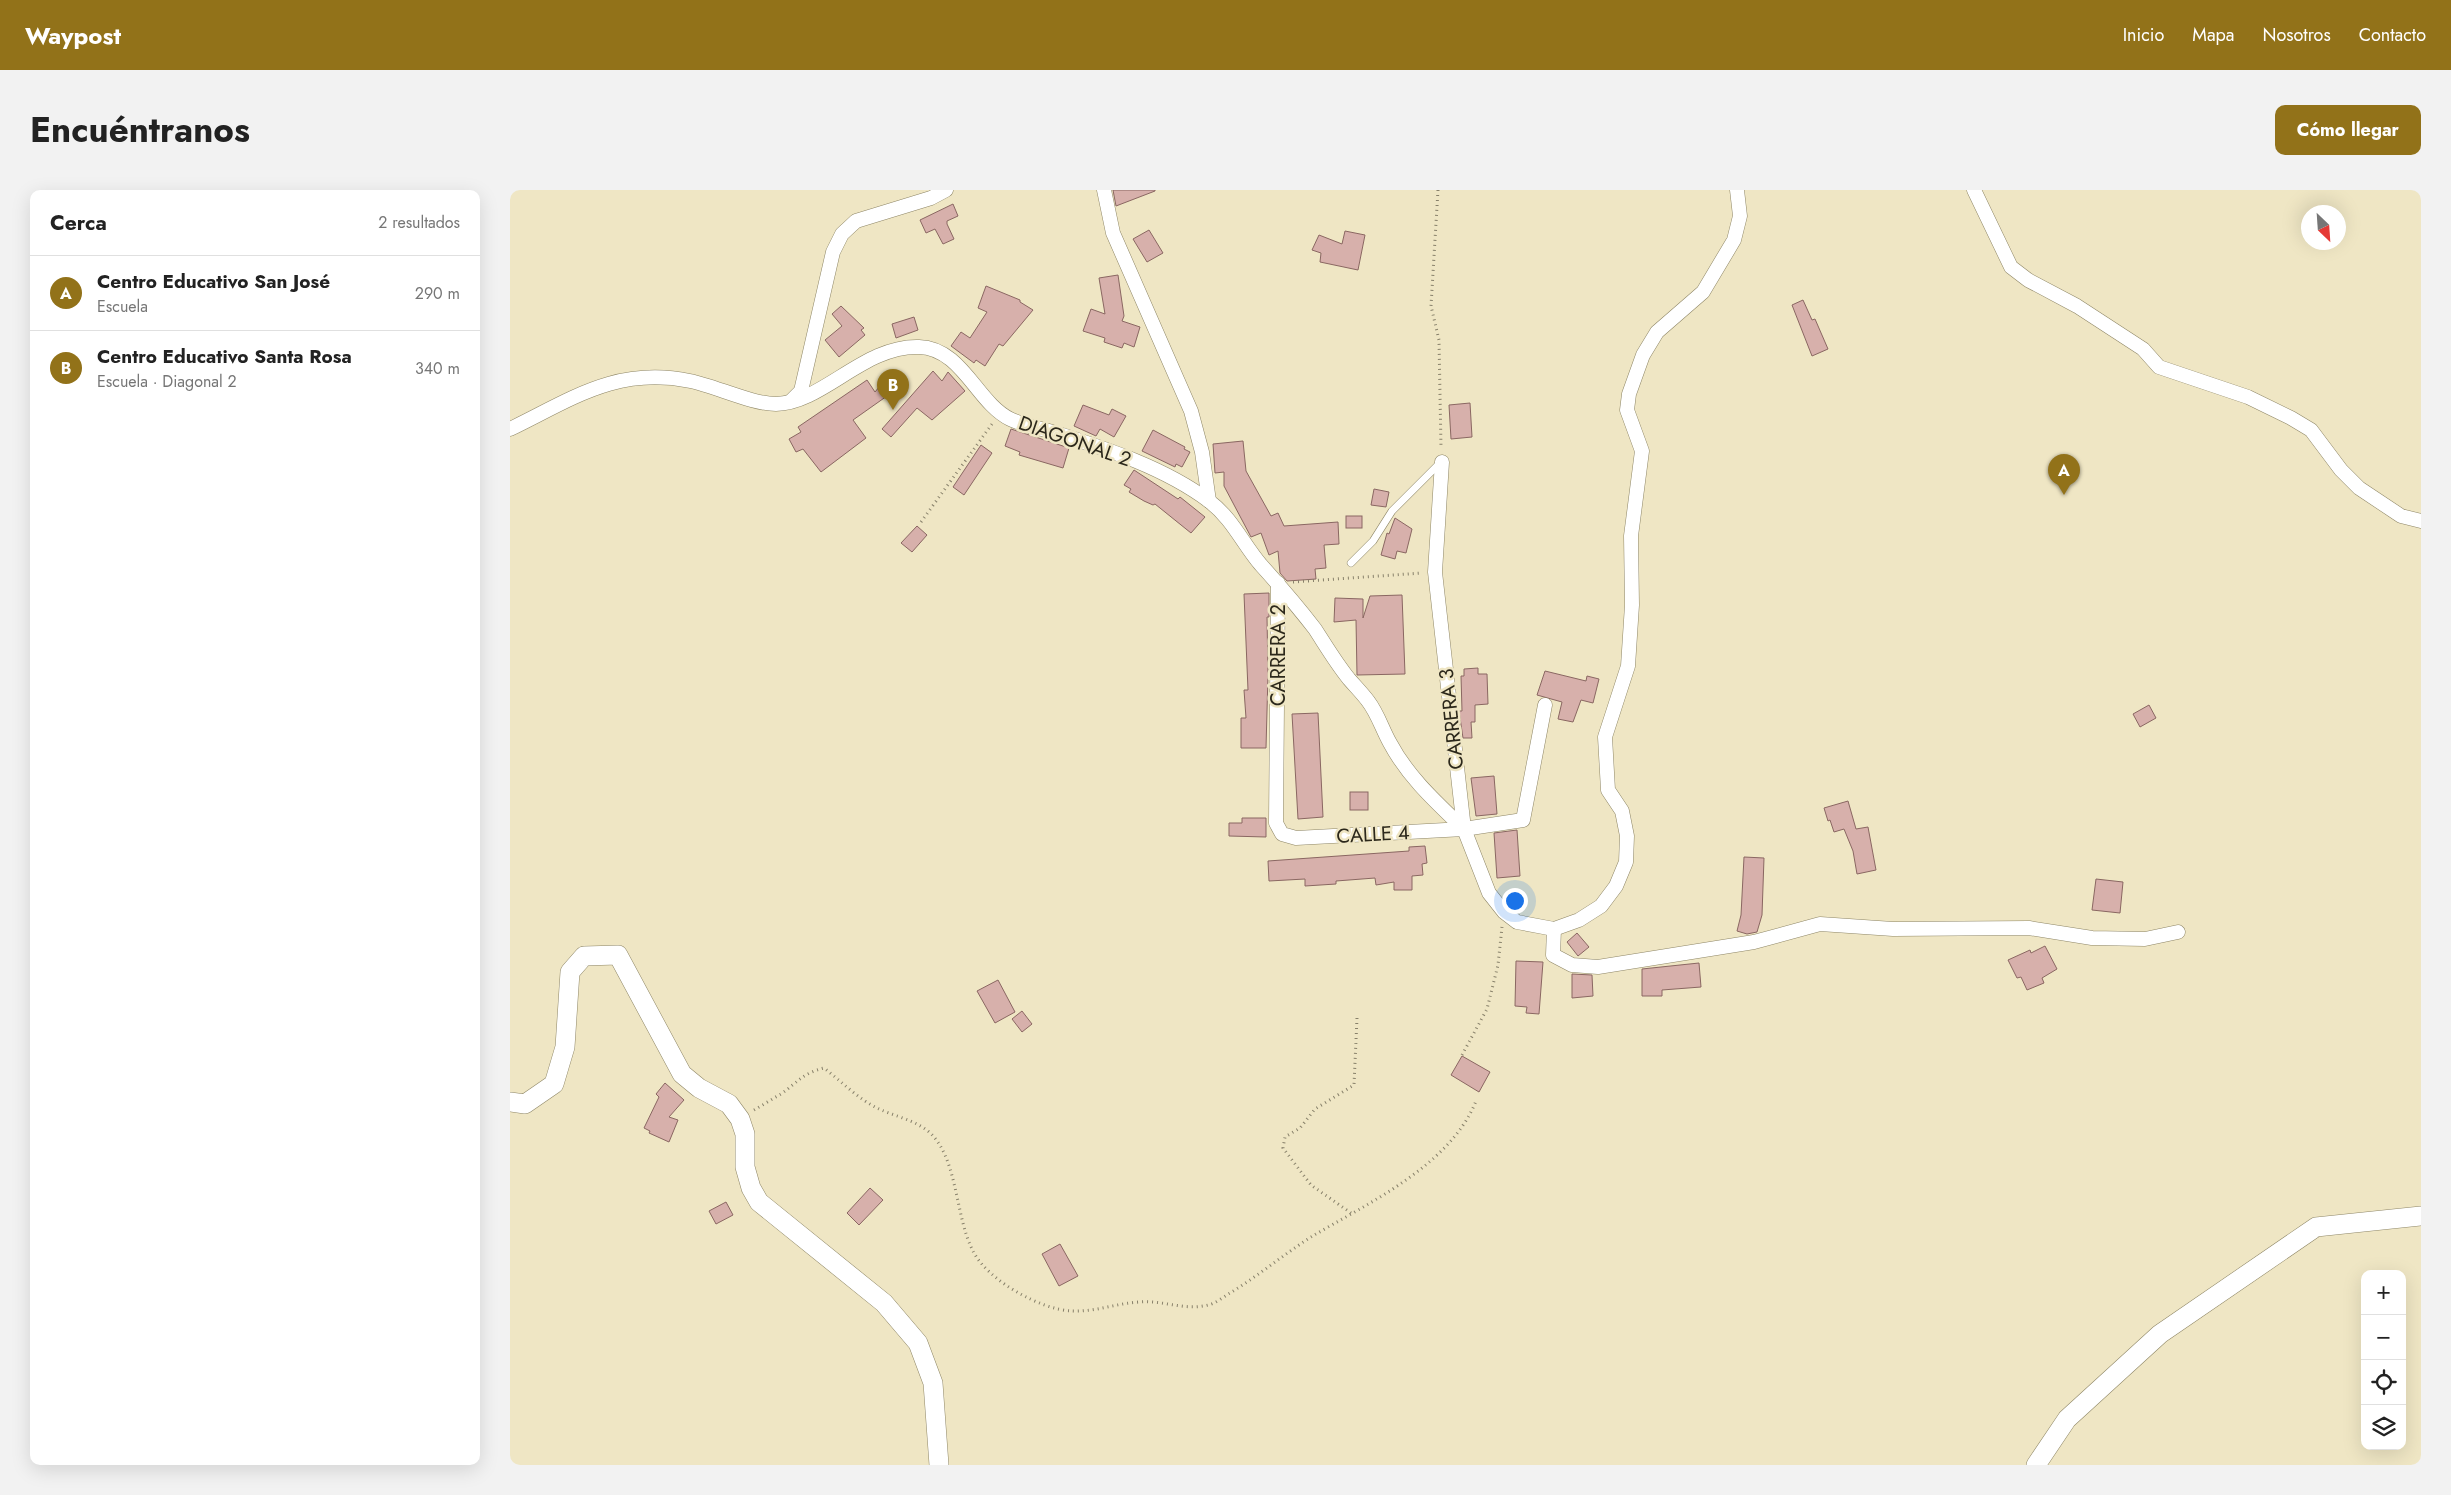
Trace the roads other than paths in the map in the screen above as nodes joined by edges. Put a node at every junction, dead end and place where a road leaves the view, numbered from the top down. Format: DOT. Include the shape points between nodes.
graph roads {
  1 [pos="946,190"];
  2 [pos="1104,190"];
  3 [pos="1737,190"];
  4 [pos="1974,190"];
  5 [pos="792,401"];
  6 [pos="510,429"];
  7 [pos="1442,462"];
  8 [pos="1209,501"];
  9 [pos="2421,521"];
  10 [pos="1351,563"];
  11 [pos="1278,582"];
  12 [pos="1545,704"];
  13 [pos="1464,829"];
  14 [pos="1282,834"];
  15 [pos="1554,929"];
  16 [pos="2178,932"];
  17 [pos="510,1102"];
  18 [pos="2421,1216"];
  19 [pos="939,1465"];
  20 [pos="2036,1465"];
  1 -- 5 [label="street" via="931,198 856,221 842,234 833,252 801,391"];
  2 -- 8 [label="street" via="1113,233 1191,411 1202,452"];
  3 -- 15 [label="street" via="1740,216 1734,240 1703,292 1656,332 1643,355 1629,394 1627,410 1642,451 1631,536 1632,605 1628,666 1606,737 1608,790 1622,812 1628,836 1626,862 1616,886 1600,906 1579,920"];
  4 -- 9 [label="street" via="2011,266 2028,280 2077,306 2143,349 2159,367 2248,397 2311,430 2359,488 2401,516"];
  5 -- 6 [label="street" via="762,402 687,380 635,377 593,388"];
  5 -- 8 [label="street, DIAGONAL 2" via="874,357 921,346 941,354 965,372 1008,418 1142,465"];
  7 -- 10 [label="lane" via="1392,511 1373,542"];
  7 -- 13 [label="street, CARRERA 3" via="1435,572"];
  8 -- 11 [label="street, CARRERA 2" via="1233,524 1260,563"];
  11 -- 13 [label="street" via="1368,700 1408,770 1427,794"];
  11 -- 14 [label="street, CARRERA 2" via="1276,823"];
  12 -- 13 [label="street, CALLE 4" via="1523,820"];
  13 -- 14 [label="street, CALLE 4" via="1296,838"];
  13 -- 15 [label="street, CARRERA 3" via="1489,893 1504,912 1517,922"];
  15 -- 16 [label="street" via="1554,955 1572,965 1598,967 1754,942 1820,924 1893,929 2030,928 2092,938 2145,939"];
  17 -- 19 [label="main road" via="525,1104 554,1084 565,1047 570,972 584,956 618,955 682,1074 699,1088 729,1104 740,1119 745,1134 744,1167 759,1202 884,1303 918,1343 932,1383"];
  18 -- 20 [label="main road" via="2316,1227 2160,1334 2067,1419"];
}
